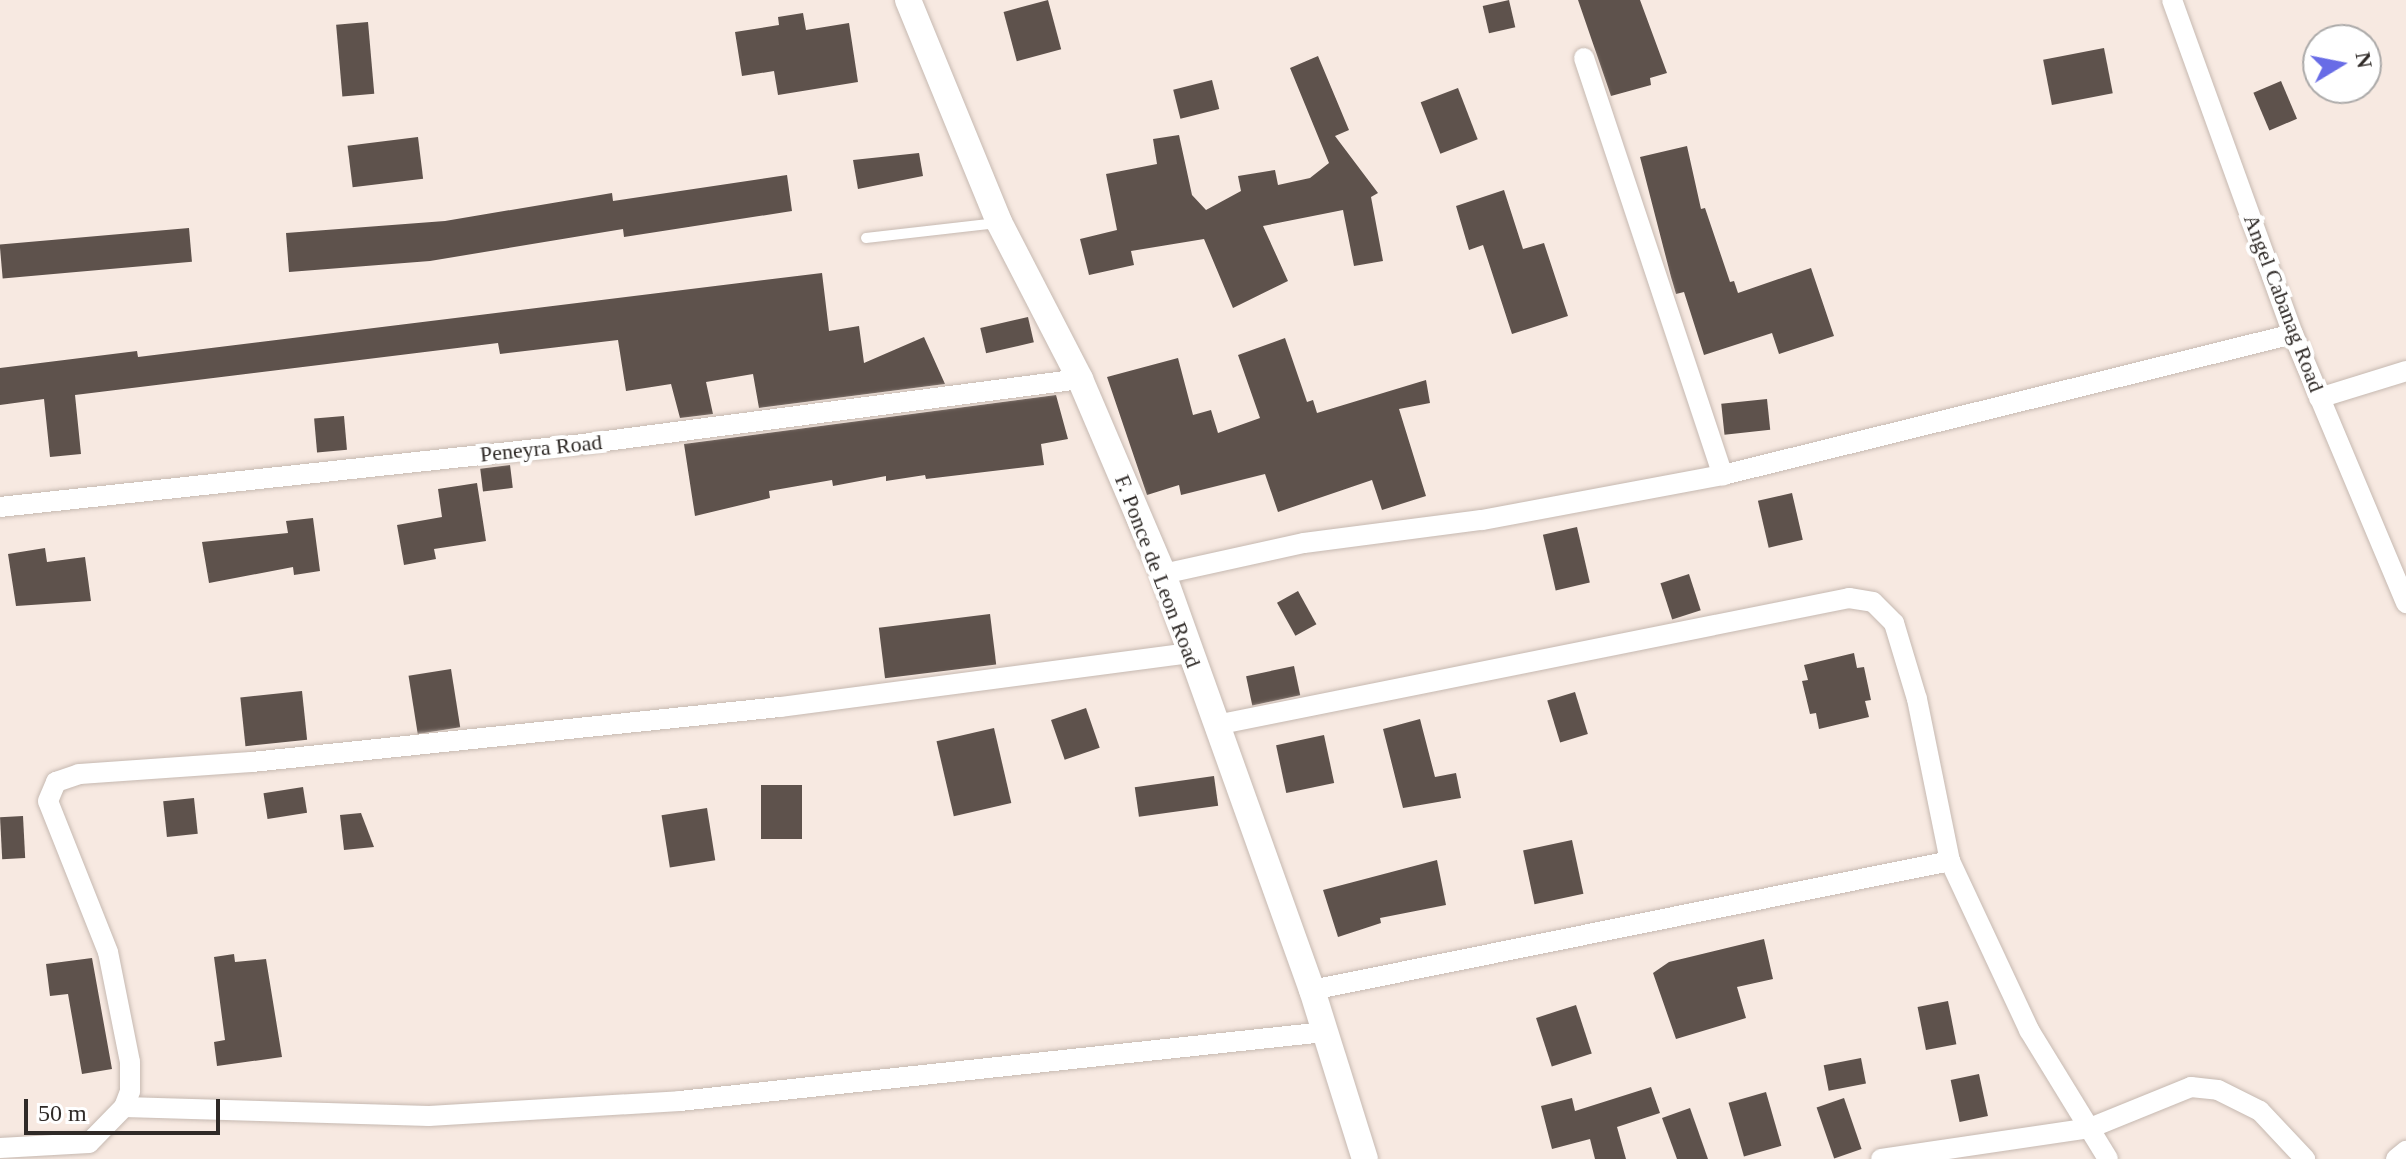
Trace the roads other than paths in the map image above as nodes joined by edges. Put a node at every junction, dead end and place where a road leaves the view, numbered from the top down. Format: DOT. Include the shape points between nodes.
graph roads {
  1 [pos="908,0"];
  2 [pos="2176,2"];
  3 [pos="1584,58"];
  4 [pos="999,222"];
  5 [pos="866,238"];
  6 [pos="2293,334"];
  7 [pos="2406,371"];
  8 [pos="1080,379"];
  9 [pos="2319,398"];
  10 [pos="1723,475"];
  11 [pos="0,507"];
  12 [pos="1163,574"];
  13 [pos="2406,603"];
  14 [pos="1189,653"];
  15 [pos="1216,725"];
  16 [pos="1950,861"];
  17 [pos="1312,990"];
  18 [pos="1325,1032"];
  19 [pos="124,1107"];
  20 [pos="2090,1128"];
  21 [pos="0,1148"];
  22 [pos="2406,1151"];
  23 [pos="1365,1159"];
  24 [pos="1881,1159"];
  25 [pos="2108,1159"];
  26 [pos="2305,1159"];
  27 [pos="2396,1159"];
  1 -- 4 [label="street, F. Ponce de Leon Road"];
  2 -- 6 [label="street, Angel Cabanag Road"];
  3 -- 10 [label="street"];
  4 -- 5 [label="lane"];
  4 -- 8 [label="street, F. Ponce de Leon Road"];
  6 -- 9 [label="street, Angel Cabanag Road"];
  6 -- 10 [label="street"];
  7 -- 9 [label="street"];
  8 -- 11 [label="street, Peneyra Road" via="583,444"];
  8 -- 12 [label="street, F. Ponce de Leon Road"];
  9 -- 13 [label="street, Angel Cabanag Road"];
  10 -- 12 [label="street" via="1482,520 1304,543"];
  12 -- 14 [label="street, F. Ponce de Leon Road"];
  14 -- 15 [label="street, F. Ponce de Leon Road"];
  14 -- 19 [label="street" via="780,707 252,762 79,774 56,782 48,801 108,952 130,1062"];
  15 -- 16 [label="street" via="1849,598 1873,602 1894,623 1917,699"];
  15 -- 17 [label="street, F. Ponce de Leon Road"];
  16 -- 17 [label="street"];
  16 -- 20 [label="street" via="2029,1030"];
  17 -- 18 [label="street, F. Ponce de Leon Road"];
  18 -- 19 [label="street" via="664,1102 429,1116"];
  18 -- 23 [label="street, F. Ponce de Leon Road"];
  19 -- 21 [label="street" via="89,1143"];
  20 -- 24 [label="street"];
  20 -- 25 [label="street"];
  20 -- 26 [label="street" via="2191,1087 2218,1090 2260,1111"];
  22 -- 27 [label="street"];
}
